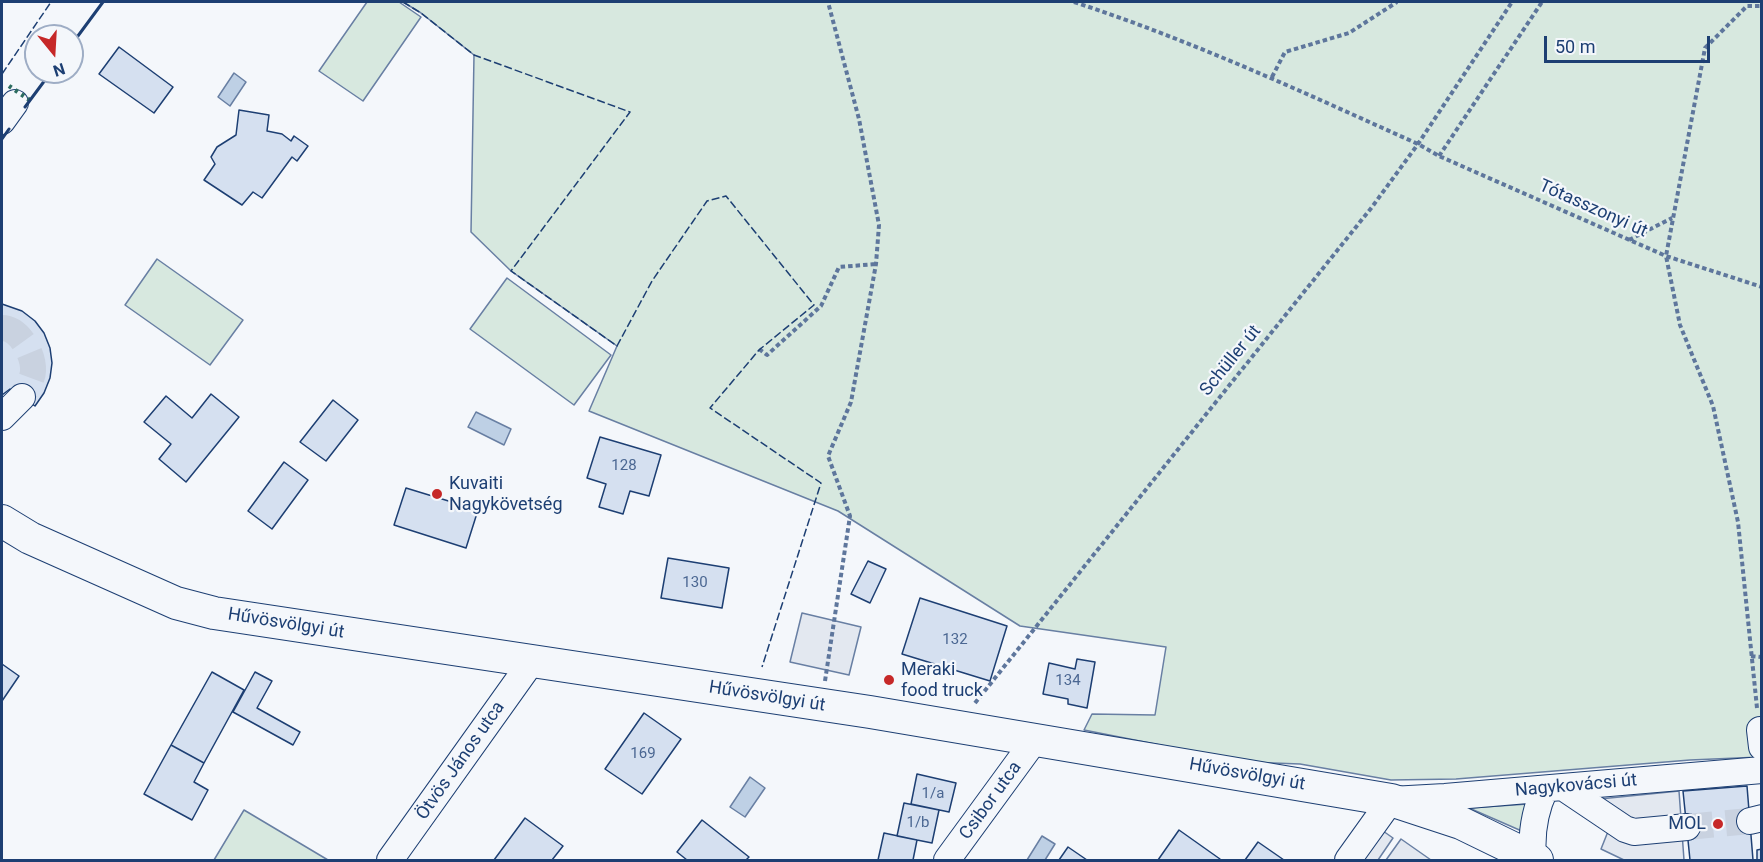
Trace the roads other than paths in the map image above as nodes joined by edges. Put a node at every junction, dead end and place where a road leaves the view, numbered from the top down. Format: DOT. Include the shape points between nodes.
graph roads {
  1 [pos="22,397"];
  2 [pos="2,417"];
  3 [pos="2,521"];
  4 [pos="532,662"];
  5 [pos="1034,741"];
  6 [pos="1761,770"];
  7 [pos="1555,788"];
  8 [pos="1391,800"];
  9 [pos="1687,827"];
  10 [pos="1535,859"];
  11 [pos="390,861"];
  12 [pos="947,861"];
  13 [pos="1348,861"];
  1 -- 2 [label="street"];
  3 -- 4 [label="main road, Hűvösvölgyi út" via="30,538 176,603 214,613"];
  4 -- 5 [label="main road, Hűvösvölgyi út"];
  4 -- 11 [label="street, Ötvös János utca"];
  5 -- 8 [label="main road, Hűvösvölgyi út"];
  5 -- 12 [label="street, Csibor utca"];
  6 -- 7 [label="street, Nagykovácsi út"];
  7 -- 8 [label="street, Nagykovácsi út"];
  7 -- 9 [label="street" via="1634,832"];
  7 -- 10 [label="street" via="1539,802 1532,837"];
  8 -- 10 [label="main road, Hűvösvölgyi út" via="1461,823"];
  8 -- 13 [label="street"];
}
